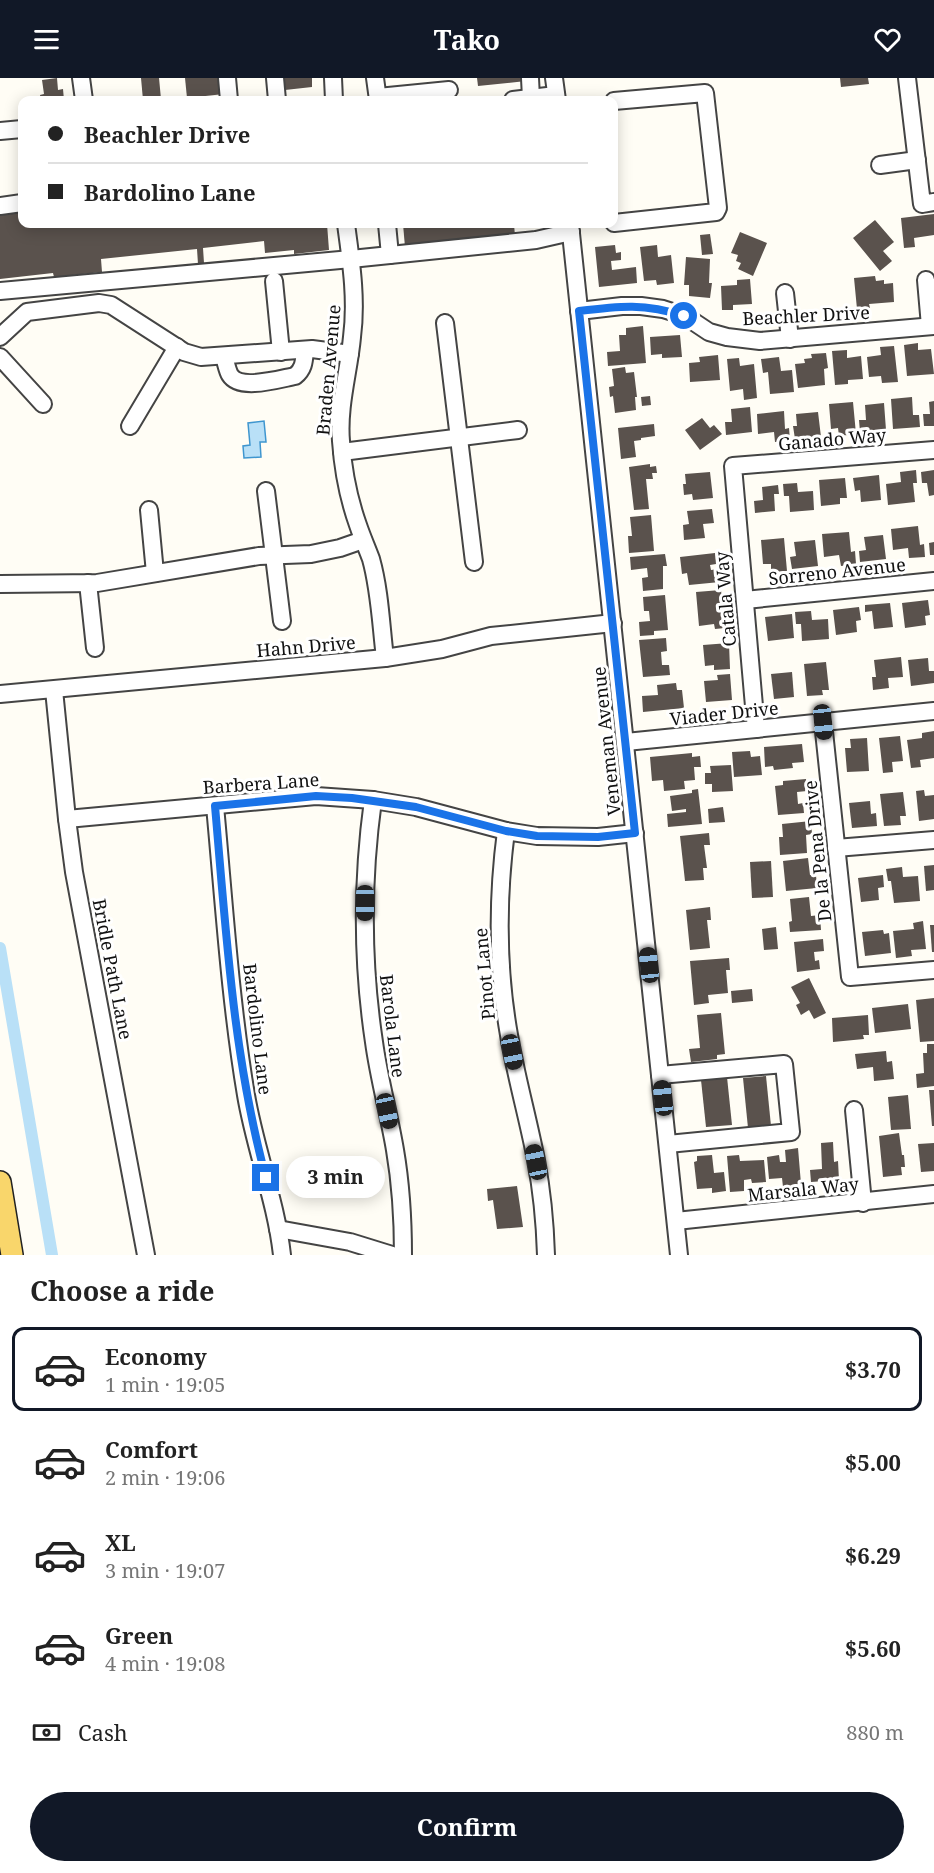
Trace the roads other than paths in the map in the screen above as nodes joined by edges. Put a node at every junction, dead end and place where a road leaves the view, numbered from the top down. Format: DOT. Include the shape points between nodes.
graph roads {
  1 [pos="81,78"];
  2 [pos="227,78"];
  3 [pos="275,78"];
  4 [pos="333,78"];
  5 [pos="375,78"];
  6 [pos="530,78"];
  7 [pos="554,78"];
  8 [pos="907,78"];
  9 [pos="449,89"];
  10 [pos="83,96"];
  11 [pos="229,96"];
  12 [pos="277,96"];
  13 [pos="334,96"];
  14 [pos="378,96"];
  15 [pos="399,96"];
  16 [pos="531,96"];
  17 [pos="556,96"];
  18 [pos="618,101"];
  19 [pos="18,129"];
  20 [pos="0,131"];
  21 [pos="917,160"];
  22 [pos="880,165"];
  23 [pos="934,202"];
  24 [pos="18,204"];
  25 [pos="0,206"];
  26 [pos="618,223"];
  27 [pos="347,228"];
  28 [pos="387,228"];
  29 [pos="570,228"];
  30 [pos="390,255"];
  31 [pos="351,259"];
  32 [pos="926,280"];
  33 [pos="274,281"];
  34 [pos="0,291"];
  35 [pos="785,293"];
  36 [pos="579,311"];
  37 [pos="446,323"];
  38 [pos="932,326"];
  39 [pos="0,337"];
  40 [pos="790,339"];
  41 [pos="177,347"];
  42 [pos="305,350"];
  43 [pos="280,352"];
  44 [pos="350,354"];
  45 [pos="0,357"];
  46 [pos="224,357"];
  47 [pos="43,404"];
  48 [pos="130,426"];
  49 [pos="518,430"];
  50 [pos="459,437"];
  51 [pos="934,450"];
  52 [pos="342,452"];
  53 [pos="733,466"];
  54 [pos="266,490"];
  55 [pos="148,510"];
  56 [pos="363,540"];
  57 [pos="275,555"];
  58 [pos="474,562"];
  59 [pos="155,573"];
  60 [pos="934,581"];
  61 [pos="88,583"];
  62 [pos="0,584"];
  63 [pos="745,600"];
  64 [pos="282,621"];
  65 [pos="613,623"];
  66 [pos="94,648"];
  67 [pos="385,658"];
  68 [pos="54,690"];
  69 [pos="0,694"];
  70 [pos="934,711"];
  71 [pos="823,722"];
  72 [pos="756,729"];
  73 [pos="626,742"];
  74 [pos="373,800"];
  75 [pos="215,806"];
  76 [pos="66,819"];
  77 [pos="506,831"];
  78 [pos="635,833"];
  79 [pos="934,840"];
  80 [pos="836,848"];
  81 [pos="934,970"];
  82 [pos="660,1075"];
  83 [pos="854,1110"];
  84 [pos="668,1144"];
  85 [pos="0,1182"];
  86 [pos="934,1194"];
  87 [pos="862,1203"];
  88 [pos="675,1221"];
  89 [pos="278,1229"];
  90 [pos="12,1255"];
  91 [pos="146,1255"];
  92 [pos="282,1255"];
  93 [pos="392,1255"];
  94 [pos="403,1255"];
  95 [pos="546,1255"];
  96 [pos="679,1255"];
  1 -- 10 [label="street"];
  2 -- 11 [label="street"];
  3 -- 12 [label="street"];
  4 -- 13 [label="street"];
  5 -- 14 [label="street"];
  6 -- 16 [label="street"];
  7 -- 17 [label="street"];
  8 -- 21 [label="street"];
  9 -- 15 [label="street"];
  18 -- 26 [label="street" via="705,93 718,208 716,212"];
  19 -- 20 [label="street"];
  21 -- 22 [label="street"];
  21 -- 23 [label="street" via="922,204"];
  24 -- 25 [label="street"];
  27 -- 31 [label="street, Braden Avenue"];
  28 -- 30 [label="street"];
  29 -- 30 [label="street" via="536,240"];
  29 -- 36 [label="street, Veneman Avenue"];
  30 -- 31 [label="street"];
  31 -- 34 [label="street"];
  31 -- 44 [label="street, Braden Avenue" via="354,303"];
  32 -- 38 [label="street"];
  33 -- 43 [label="street"];
  35 -- 40 [label="street"];
  36 -- 40 [label="street, Beachler Drive" via="641,306 684,316 709,332 727,337"];
  36 -- 65 [label="street, Veneman Avenue"];
  37 -- 50 [label="street"];
  38 -- 40 [label="street, Beachler Drive"];
  39 -- 41 [label="street" via="27,312 99,303 111,305"];
  41 -- 46 [label="street" via="201,357"];
  41 -- 48 [label="street"];
  42 -- 43 [label="street"];
  42 -- 44 [label="street"];
  42 -- 46 [label="street" via="301,371 295,376 249,384 230,375"];
  43 -- 46 [label="street"];
  44 -- 52 [label="street, Braden Avenue" via="343,399"];
  45 -- 47 [label="street"];
  49 -- 50 [label="street"];
  50 -- 52 [label="street"];
  50 -- 58 [label="street"];
  51 -- 53 [label="street, Ganado Way"];
  52 -- 56 [label="street, Braden Avenue" via="345,480"];
  53 -- 63 [label="street, Catala Way"];
  54 -- 57 [label="street"];
  55 -- 59 [label="street"];
  56 -- 57 [label="street" via="311,554"];
  56 -- 67 [label="street, Braden Avenue" via="376,581"];
  57 -- 59 [label="street"];
  57 -- 64 [label="street"];
  59 -- 61 [label="street"];
  60 -- 63 [label="street, Sorreno Avenue"];
  61 -- 62 [label="street"];
  61 -- 66 [label="street"];
  63 -- 72 [label="street, Catala Way"];
  65 -- 67 [label="street, Hahn Drive" via="500,635"];
  65 -- 73 [label="street, Veneman Avenue"];
  67 -- 68 [label="street, Hahn Drive"];
  68 -- 69 [label="street, Hahn Drive"];
  68 -- 76 [label="street, Bridle Path Lane"];
  70 -- 71 [label="street, Viader Drive"];
  71 -- 72 [label="street, Viader Drive"];
  71 -- 80 [label="street, De la Pena Drive"];
  72 -- 73 [label="street, Viader Drive"];
  73 -- 78 [label="street, Veneman Avenue"];
  74 -- 75 [label="street, Barbera Lane" via="316,796"];
  74 -- 77 [label="street, Barbera Lane"];
  74 -- 94 [label="street, Barola Lane" via="366,862 368,991 401,1189"];
  75 -- 76 [label="street, Barbera Lane"];
  75 -- 89 [label="street, Bardolino Lane" via="238,1048"];
  76 -- 91 [label="street, Bridle Path Lane"];
  77 -- 78 [label="street, Barbera Lane" via="568,838"];
  77 -- 95 [label="street, Pinot Lane" via="499,909 501,978 513,1061 536,1162"];
  78 -- 82 [label="street, Veneman Avenue"];
  79 -- 80 [label="street"];
  80 -- 81 [label="street, De la Pena Drive" via="850,976"];
  82 -- 84 [label="street, Veneman Avenue"];
  82 -- 84 [label="street" via="784,1064 791,1132"];
  83 -- 87 [label="street"];
  84 -- 88 [label="street, Veneman Avenue"];
  85 -- 90 [label="main road"];
  86 -- 87 [label="street, Marsala Way"];
  87 -- 88 [label="street, Marsala Way"];
  88 -- 96 [label="street, Veneman Avenue"];
  89 -- 92 [label="street, Bardolino Lane"];
  89 -- 93 [label="street" via="340,1240"];
}
